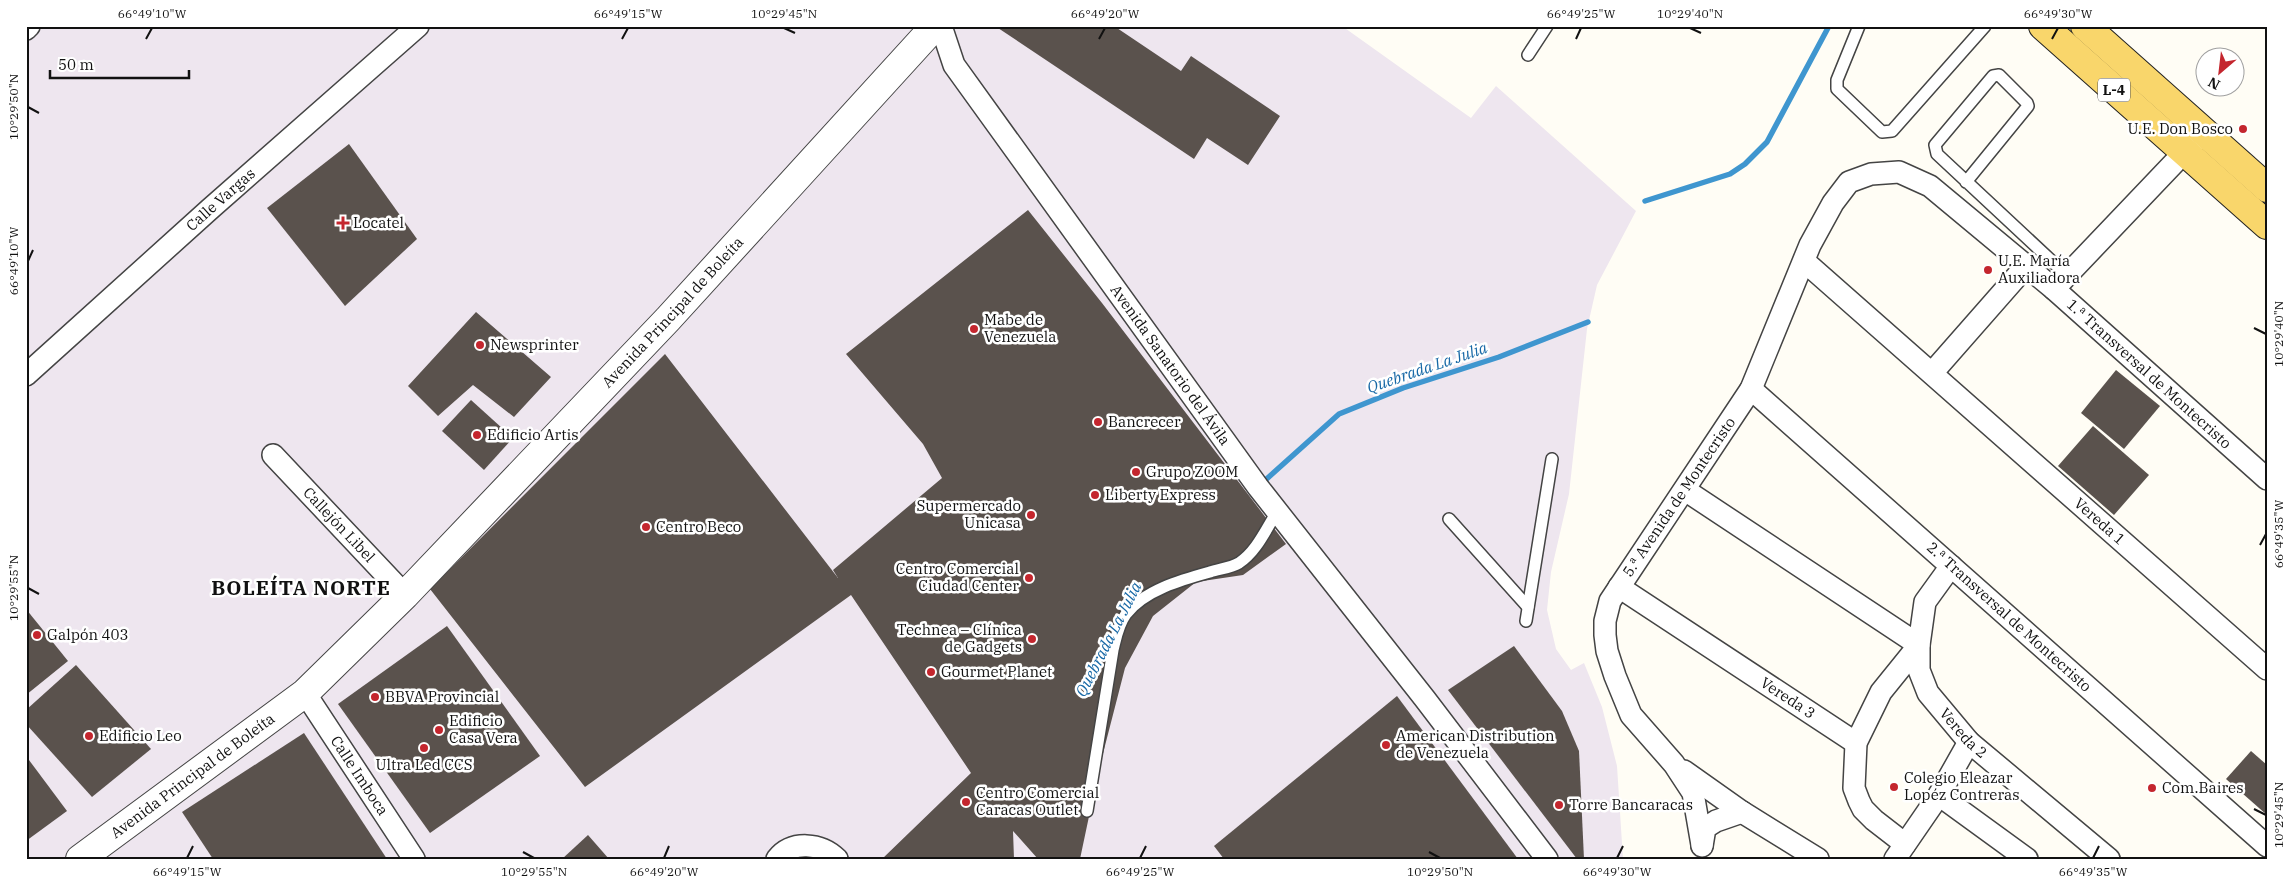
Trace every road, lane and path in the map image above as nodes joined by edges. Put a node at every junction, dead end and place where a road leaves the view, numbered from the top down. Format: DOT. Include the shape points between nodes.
graph roads {
  1 [pos="418,26"];
  2 [pos="935,26"];
  3 [pos="941,26"];
  4 [pos="1547,26"];
  5 [pos="1859,26"];
  6 [pos="1985,26"];
  7 [pos="2042,26"];
  8 [pos="2085,26"];
  9 [pos="1528,55"];
  10 [pos="2203,132"];
  11 [pos="2185,154"];
  12 [pos="1883,172"];
  13 [pos="1966,182"];
  14 [pos="2267,188"];
  15 [pos="2267,225"];
  16 [pos="1804,261"];
  17 [pos="2026,266"];
  18 [pos="2061,282"];
  19 [pos="1932,374"];
  20 [pos="26,375"];
  21 [pos="1751,389"];
  22 [pos="273,455"];
  23 [pos="1552,459"];
  24 [pos="2267,479"];
  25 [pos="1685,490"];
  26 [pos="1277,512"];
  27 [pos="1449,519"];
  28 [pos="1951,566"];
  29 [pos="1619,587"];
  30 [pos="405,595"];
  31 [pos="1528,607"];
  32 [pos="1526,621"];
  33 [pos="1918,645"];
  34 [pos="2267,669"];
  35 [pos="305,693"];
  36 [pos="1969,742"];
  37 [pos="1856,743"];
  38 [pos="1674,764"];
  39 [pos="1939,795"];
  40 [pos="1087,811"];
  41 [pos="1742,812"];
  42 [pos="2267,846"];
  43 [pos="1900,851"];
  44 [pos="1702,852"];
  45 [pos="80,859"];
  46 [pos="414,859"];
  47 [pos="777,859"];
  48 [pos="837,859"];
  49 [pos="1547,859"];
  50 [pos="1818,859"];
  51 [pos="2026,859"];
  52 [pos="2109,859"];
  1 -- 20 [label="street, Calle Vargas"];
  2 -- 30 [label="street, Avenida Principal de Boleíta" via="668,319"];
  3 -- 26 [label="street, Avenida Sanatorio del Ávila" via="954,65"];
  4 -- 9 [label="lane"];
  5 -- 6 [label="lane" via="1837,80 1837,89 1882,132 1887,133"];
  7 -- 11 [label="main road, L-4"];
  8 -- 10 [label="main road, L-4"];
  10 -- 11 [label="street"];
  10 -- 14 [label="main road, L-4"];
  11 -- 15 [label="main road, L-4"];
  11 -- 18 [label="street"];
  12 -- 16 [label="street, 5.ª Avenida de Montecristo" via="1859,176 1841,190"];
  12 -- 17 [label="street, 1.ª Transversal de Montecristo" via="1899,172 1930,186"];
  13 -- 13 [label="lane" via="1937,154 1935,146 1993,76 1999,75 2028,106"];
  13 -- 18 [label="lane"];
  16 -- 19 [label="street, Vereda 1"];
  16 -- 21 [label="street, 5.ª Avenida de Montecristo"];
  17 -- 18 [label="street, 1.ª Transversal de Montecristo"];
  17 -- 19 [label="street"];
  18 -- 24 [label="street, 1.ª Transversal de Montecristo"];
  19 -- 34 [label="street, Vereda 1"];
  21 -- 25 [label="street, 5.ª Avenida de Montecristo"];
  21 -- 28 [label="street, 2.ª Transversal de Montecristo"];
  22 -- 30 [label="street, Callejón Libel"];
  23 -- 31 [label="lane"];
  25 -- 29 [label="street, 5.ª Avenida de Montecristo"];
  25 -- 33 [label="street"];
  26 -- 40 [label="lane" via="1252,552 1237,564 1160,589 1138,602 1126,615 1114,650"];
  26 -- 49 [label="street, Avenida Sanatorio del Ávila"];
  27 -- 31 [label="lane"];
  28 -- 33 [label="street, Vereda 2" via="1925,602"];
  28 -- 42 [label="street, 2.ª Transversal de Montecristo"];
  29 -- 37 [label="street, Vereda 3"];
  29 -- 38 [label="street, 5.ª Avenida de Montecristo" via="1610,601 1606,621 1607,651 1631,714"];
  30 -- 35 [label="street, Avenida Principal de Boleíta"];
  31 -- 32 [label="lane"];
  33 -- 36 [label="street, Vereda 2" via="1919,670 1928,693"];
  33 -- 37 [label="street, Vereda 2" via="1881,692"];
  35 -- 45 [label="street, Avenida Principal de Boleíta"];
  35 -- 46 [label="street, Calle Imboca"];
  36 -- 39 [label="street"];
  36 -- 52 [label="street, Vereda 2"];
  37 -- 43 [label="street" via="1854,788 1859,801"];
  38 -- 41 [label="street"];
  38 -- 44 [label="street, 5.ª Avenida de Montecristo" via="1693,793"];
  39 -- 43 [label="street"];
  39 -- 51 [label="street"];
  41 -- 44 [label="street, 5.ª Avenida de Montecristo" via="1705,828"];
  41 -- 50 [label="street"];
  47 -- 48 [label="street" via="792,848 806,845 820,847"];
}
